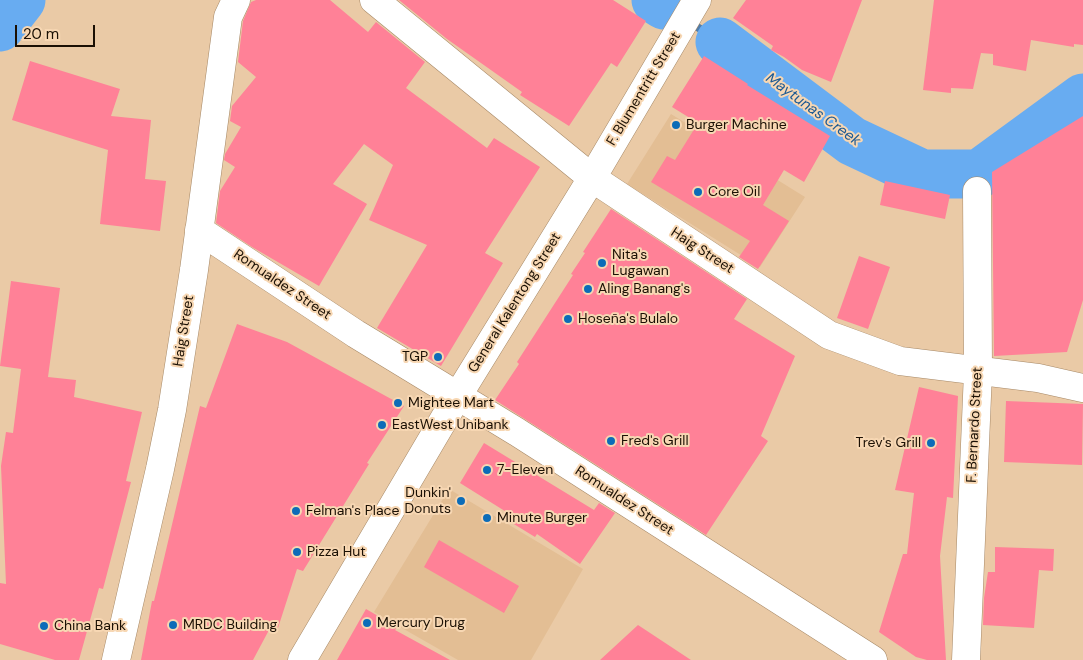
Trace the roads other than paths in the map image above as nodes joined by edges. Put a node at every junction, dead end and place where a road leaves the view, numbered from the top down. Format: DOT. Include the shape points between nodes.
graph roads {
  1 [pos="236,0"];
  2 [pos="374,0"];
  3 [pos="697,0"];
  4 [pos="592,178"];
  5 [pos="977,191"];
  6 [pos="199,230"];
  7 [pos="978,372"];
  8 [pos="1083,388"];
  9 [pos="457,397"];
  10 [pos="116,660"];
  11 [pos="302,660"];
  12 [pos="873,660"];
  13 [pos="966,660"];
  1 -- 6 [label="street, Haig Street" via="228,17"];
  2 -- 4 [label="street, Haig Street"];
  3 -- 4 [label="street, F. Blumentritt Street"];
  4 -- 7 [label="street, Haig Street" via="829,335 900,362"];
  4 -- 9 [label="street, General Kalentong Street"];
  5 -- 7 [label="street, F. Bernardo Street"];
  6 -- 9 [label="street, Romualdez Street"];
  6 -- 10 [label="street, Haig Street" via="172,410"];
  7 -- 8 [label="street, Haig Street" via="1038,378"];
  7 -- 13 [label="street, F. Bernardo Street"];
  9 -- 11 [label="street, General Kalentong Street"];
  9 -- 12 [label="street, Romualdez Street"];
}
